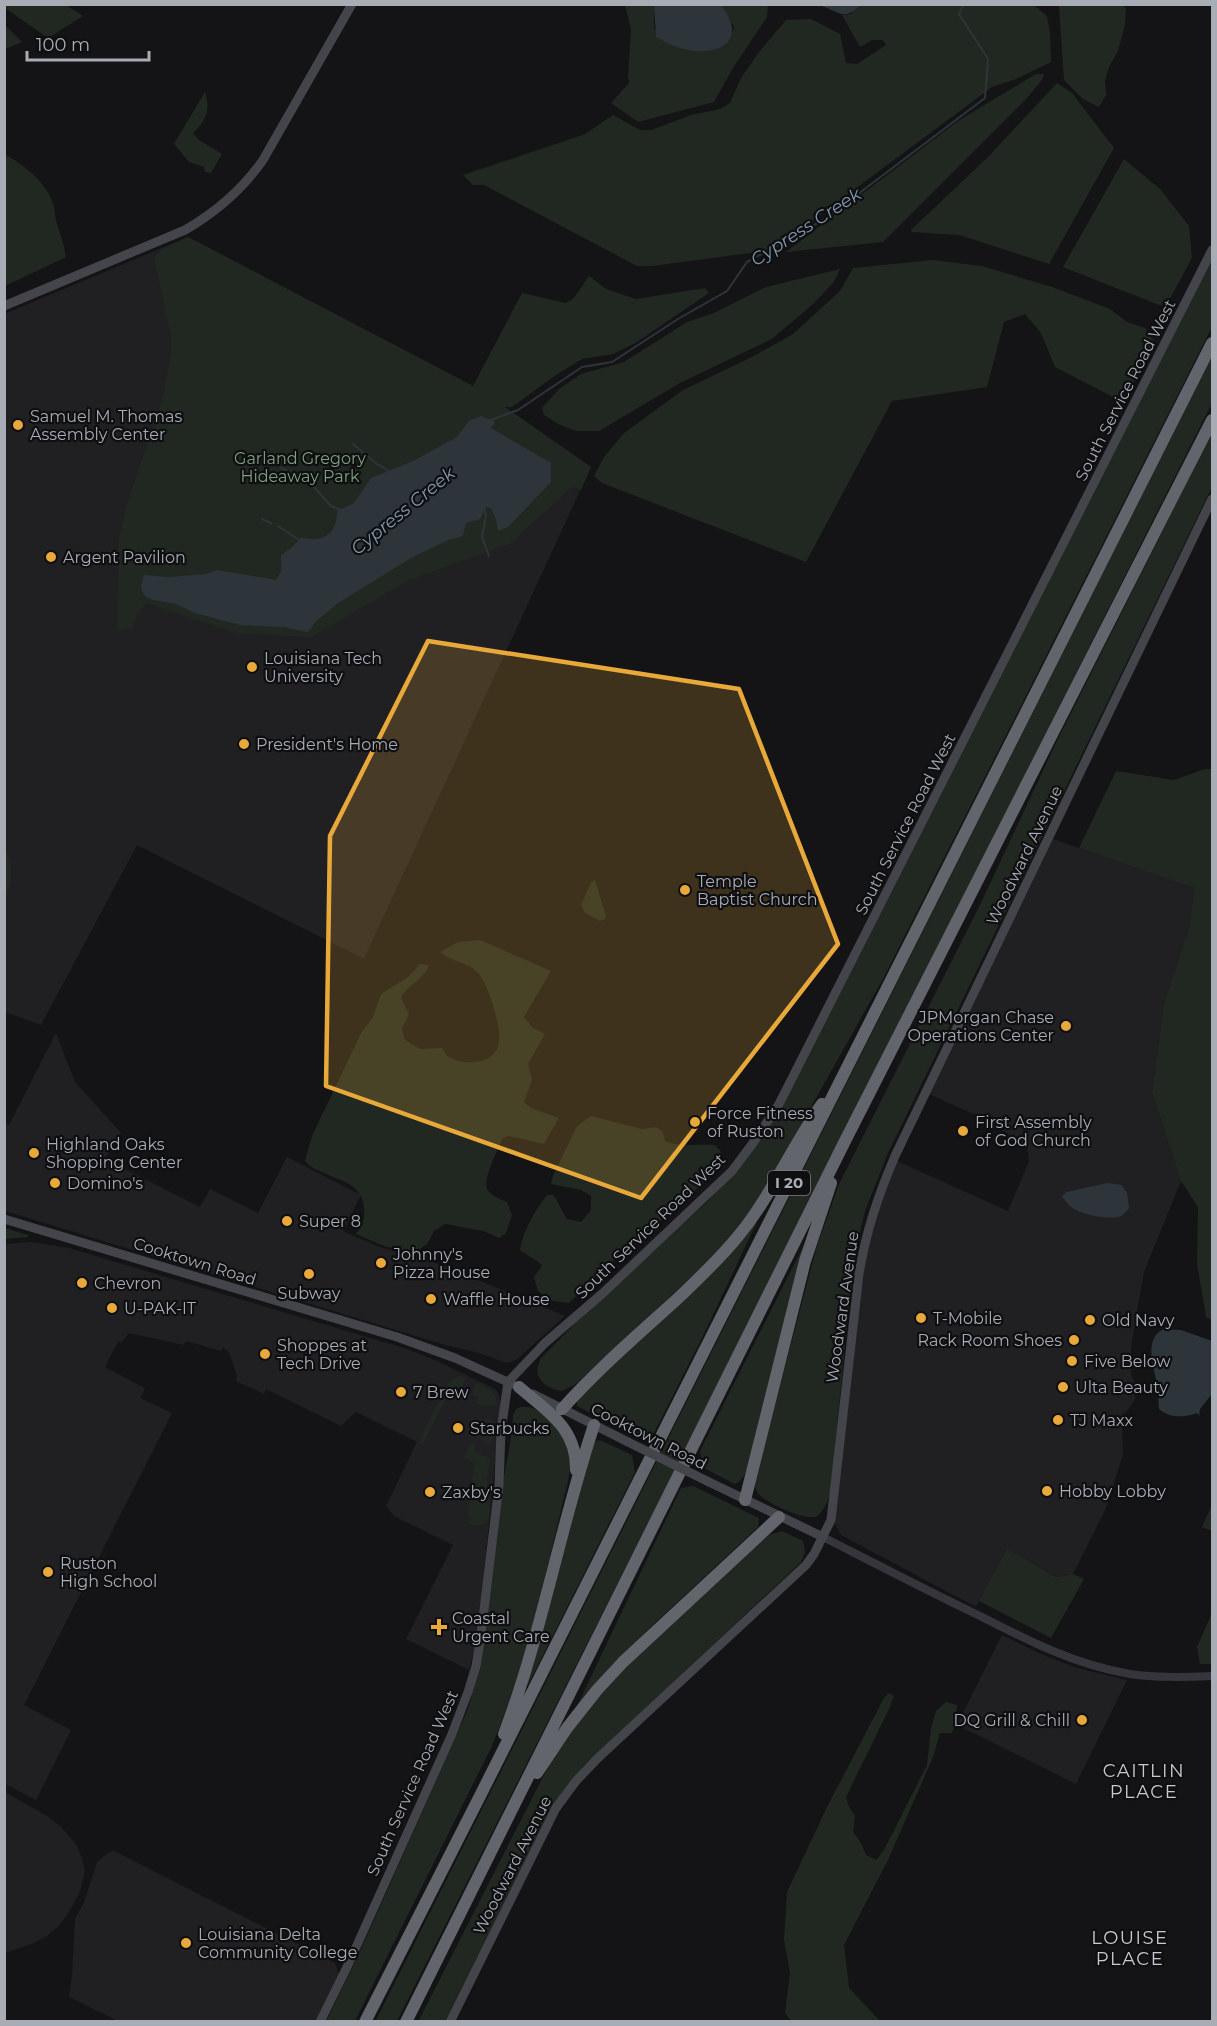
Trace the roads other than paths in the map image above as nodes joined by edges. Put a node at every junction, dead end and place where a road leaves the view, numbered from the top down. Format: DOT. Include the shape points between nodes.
graph roads {
  1 [pos="352,4"];
  2 [pos="1212,250"];
  3 [pos="4,306"];
  4 [pos="1212,343"];
  5 [pos="1212,420"];
  6 [pos="1212,499"];
  7 [pos="847,1068"];
  8 [pos="844,1143"];
  9 [pos="4,1219"];
  10 [pos="514,1385"];
  11 [pos="562,1409"];
  12 [pos="594,1425"];
  13 [pos="575,1480"];
  14 [pos="745,1500"];
  15 [pos="779,1517"];
  16 [pos="823,1537"];
  17 [pos="1212,1676"];
  18 [pos="482,1792"];
  19 [pos="497,1838"];
  20 [pos="321,2022"];
  21 [pos="364,2022"];
  22 [pos="406,2022"];
  23 [pos="450,2022"];
  1 -- 3 [label="main road" via="262,160 232,196 185,230"];
  2 -- 10 [label="main road, South Service Road West" via="779,1104 732,1171 545,1343"];
  4 -- 7 [label="highway, I 20"];
  5 -- 8 [label="highway, I 20"];
  6 -- 16 [label="main road, Woodward Avenue" via="876,1199 859,1274 831,1520"];
  7 -- 11 [label="highway" via="739,1236"];
  7 -- 18 [label="highway, I 20"];
  8 -- 14 [label="highway" via="805,1261"];
  8 -- 19 [label="highway, I 20"];
  9 -- 10 [label="main road, Cooktown Road" via="397,1337"];
  10 -- 11 [label="main road, Cooktown Road"];
  10 -- 13 [label="highway" via="559,1421 568,1434 576,1458"];
  10 -- 20 [label="main road, South Service Road West" via="501,1431 499,1485 476,1666 452,1734"];
  11 -- 12 [label="main road, Cooktown Road"];
  12 -- 13 [label="highway"];
  12 -- 14 [label="main road, Cooktown Road, bridge"];
  13 -- 18 [label="highway" via="533,1650"];
  14 -- 15 [label="main road, Cooktown Road"];
  15 -- 16 [label="main road, Cooktown Road"];
  15 -- 19 [label="highway" via="597,1690 543,1764"];
  16 -- 17 [label="street, Cooktown Road" via="1065,1657 1154,1677"];
  16 -- 23 [label="main road, Woodward Avenue" via="806,1565 576,1781 556,1808"];
  18 -- 21 [label="highway, I 20"];
  19 -- 22 [label="highway, I 20"];
}
